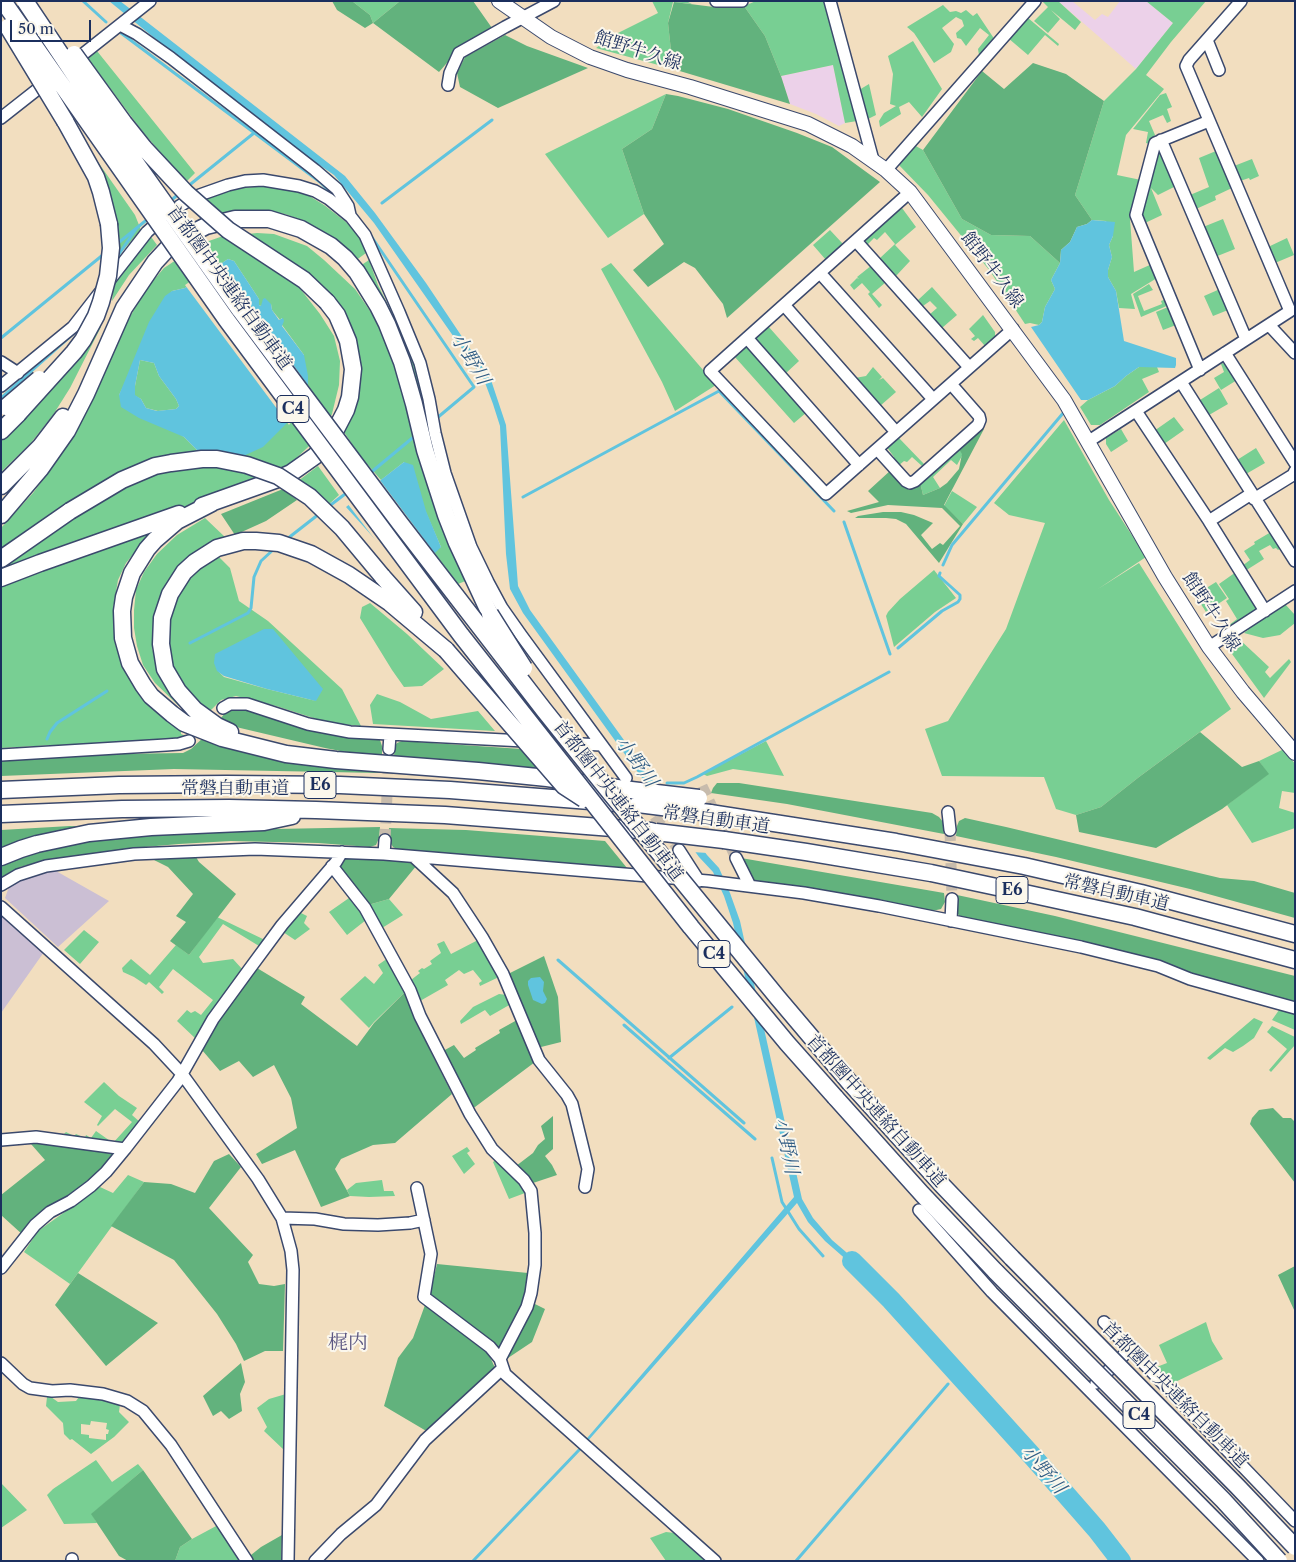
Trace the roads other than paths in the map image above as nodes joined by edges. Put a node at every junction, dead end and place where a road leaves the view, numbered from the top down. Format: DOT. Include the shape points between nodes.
graph roads {
  1 [pos="3,1"];
  2 [pos="25,1"];
  3 [pos="37,1"];
  4 [pos="150,1"];
  5 [pos="499,1"];
  6 [pos="554,1"];
  7 [pos="716,1"];
  8 [pos="742,1"];
  9 [pos="830,1"];
  10 [pos="1035,1"];
  11 [pos="1241,1"];
  12 [pos="1,17"];
  13 [pos="522,18"];
  14 [pos="122,23"];
  15 [pos="1207,40"];
  16 [pos="1219,70"];
  17 [pos="448,85"];
  18 [pos="1,118"];
  19 [pos="1209,120"];
  20 [pos="1160,140"];
  21 [pos="873,160"];
  22 [pos="886,170"];
  23 [pos="910,192"];
  24 [pos="351,217"];
  25 [pos="856,240"];
  26 [pos="820,273"];
  27 [pos="784,305"];
  28 [pos="1269,325"];
  29 [pos="1013,329"];
  30 [pos="747,338"];
  31 [pos="1246,339"];
  32 [pos="104,351"];
  33 [pos="1295,353"];
  34 [pos="1225,354"];
  35 [pos="1,362"];
  36 [pos="969,368"];
  37 [pos="1200,370"];
  38 [pos="18,373"];
  39 [pos="1181,382"];
  40 [pos="951,384"];
  41 [pos="1,386"];
  42 [pos="933,399"];
  43 [pos="8,410"];
  44 [pos="1136,411"];
  45 [pos="1,431"];
  46 [pos="896,432"];
  47 [pos="1089,441"];
  48 [pos="877,449"];
  49 [pos="1295,463"];
  50 [pos="859,464"];
  51 [pos="1295,471"];
  52 [pos="1,486"];
  53 [pos="1253,496"];
  54 [pos="212,503"];
  55 [pos="1,515"];
  56 [pos="1209,521"];
  57 [pos="1,559"];
  58 [pos="1295,561"];
  59 [pos="1,578"];
  60 [pos="1295,592"];
  61 [pos="1265,611"];
  62 [pos="1209,646"];
  63 [pos="446,650"];
  64 [pos="223,708"];
  65 [pos="390,735"];
  66 [pos="188,741"];
  67 [pos="601,746"];
  68 [pos="389,748"];
  69 [pos="1295,753"];
  70 [pos="1,755"];
  71 [pos="336,760"];
  72 [pos="1,790"];
  73 [pos="632,791"];
  74 [pos="612,795"];
  75 [pos="596,807"];
  76 [pos="316,810"];
  77 [pos="948,812"];
  78 [pos="1,814"];
  79 [pos="770,822"];
  80 [pos="950,830"];
  81 [pos="385,840"];
  82 [pos="679,850"];
  83 [pos="342,852"];
  84 [pos="384,854"];
  85 [pos="1,857"];
  86 [pos="414,857"];
  87 [pos="736,858"];
  88 [pos="332,866"];
  89 [pos="704,881"];
  90 [pos="1,885"];
  91 [pos="750,886"];
  92 [pos="952,899"];
  93 [pos="1,907"];
  94 [pos="951,921"];
  95 [pos="1295,934"];
  96 [pos="1295,960"];
  97 [pos="1295,1008"];
  98 [pos="182,1074"];
  99 [pos="1,1140"];
  100 [pos="125,1149"];
  101 [pos="585,1187"];
  102 [pos="417,1188"];
  103 [pos="919,1210"];
  104 [pos="282,1218"];
  105 [pos="424,1220"];
  106 [pos="1,1268"];
  107 [pos="1104,1322"];
  108 [pos="1130,1349"];
  109 [pos="1,1363"];
  110 [pos="501,1364"];
  111 [pos="1089,1389"];
  112 [pos="1295,1521"];
  113 [pos="1295,1547"];
  114 [pos="247,1561"];
  115 [pos="288,1561"];
  116 [pos="315,1561"];
  117 [pos="715,1561"];
  118 [pos="1258,1561"];
  119 [pos="1280,1561"];
  1 -- 75 [label="highway, 首都圏中央連絡自動車道 / C4, bridge" via="226,319 455,627"];
  2 -- 74 [label="highway, 首都圏中央連絡自動車道 / C4, bridge" via="161,200 298,388"];
  3 -- 54 [label="highway, bridge" via="118,116 166,172 214,219 304,280 337,315 348,342 353,369 350,397 336,430 325,446 291,473"];
  4 -- 14 [label="street"];
  5 -- 13 [label="main road, 館野牛久線"];
  6 -- 13 [label="street"];
  7 -- 8 [label="street"];
  9 -- 21 [label="street"];
  10 -- 22 [label="street"];
  11 -- 15 [label="street"];
  12 -- 43 [label="highway, bridge" via="88,162 101,192 111,248 102,302 83,340 74,352"];
  13 -- 17 [label="street" via="459,53"];
  13 -- 21 [label="main road, 館野牛久線" via="590,57 808,124"];
  14 -- 18 [label="street"];
  14 -- 24 [label="street" via="315,170 337,189"];
  15 -- 16 [label="street"];
  15 -- 19 [label="street" via="1186,66"];
  19 -- 20 [label="street"];
  19 -- 28 [label="street" via="1290,311"];
  20 -- 31 [label="street"];
  20 -- 37 [label="street" via="1155,143 1136,215"];
  21 -- 22 [label="main road, 館野牛久線"];
  22 -- 23 [label="main road, 館野牛久線"];
  23 -- 25 [label="street"];
  23 -- 29 [label="main road, 館野牛久線"];
  24 -- 38 [label="street" via="315,191 282,182 245,181 194,197 147,232 73,327"];
  24 -- 67 [label="street" via="365,235 420,363 445,474 480,564 502,608"];
  25 -- 26 [label="street"];
  25 -- 36 [label="street"];
  26 -- 27 [label="street"];
  26 -- 42 [label="street"];
  27 -- 30 [label="street"];
  27 -- 46 [label="street"];
  28 -- 31 [label="street"];
  28 -- 33 [label="street"];
  29 -- 36 [label="street"];
  29 -- 47 [label="main road, 館野牛久線"];
  30 -- 50 [label="street"];
  30 -- 50 [label="street" via="710,371 826,494"];
  31 -- 34 [label="street"];
  32 -- 52 [label="highway" via="55,429"];
  32 -- 55 [label="highway" via="66,431 42,468"];
  32 -- 74 [label="highway, bridge" via="124,308 156,262 168,248 206,226 235,219 269,219 301,229 345,258 368,289 395,343 435,483 456,543 479,592 515,655 597,765"];
  34 -- 37 [label="street"];
  34 -- 49 [label="street"];
  35 -- 38 [label="street"];
  36 -- 40 [label="street"];
  37 -- 39 [label="street"];
  38 -- 41 [label="street"];
  39 -- 44 [label="street"];
  39 -- 53 [label="street"];
  40 -- 42 [label="street"];
  40 -- 48 [label="street" via="980,420 922,475 913,482 906,482"];
  42 -- 46 [label="street"];
  43 -- 45 [label="highway"];
  44 -- 47 [label="street"];
  44 -- 56 [label="street"];
  46 -- 48 [label="street"];
  47 -- 62 [label="main road, 館野牛久線" via="1170,585"];
  48 -- 50 [label="street"];
  51 -- 53 [label="street"];
  53 -- 56 [label="street"];
  53 -- 58 [label="street"];
  54 -- 59 [label="highway"];
  54 -- 71 [label="highway" via="165,530 132,572 122,611 123,638 130,663 143,686 161,706 184,722 250,746"];
  56 -- 61 [label="street"];
  57 -- 63 [label="highway, bridge" via="70,511 122,480 155,466 202,459 247,465 291,484 326,512"];
  60 -- 61 [label="street"];
  61 -- 62 [label="street"];
  62 -- 69 [label="main road, 館野牛久線"];
  63 -- 71 [label="highway" via="349,574 312,554 279,543 256,540 217,548 184,572 165,606 160,644 165,669 178,691 195,710 230,732"];
  63 -- 75 [label="highway, bridge" via="564,786"];
  64 -- 65 [label="street" via="230,704 248,704 333,730"];
  65 -- 67 [label="street"];
  65 -- 68 [label="street"];
  66 -- 70 [label="street"];
  67 -- 73 [label="street"];
  71 -- 73 [label="highway" via="478,771"];
  72 -- 73 [label="highway, 常磐自動車道 / E6" via="227,784"];
  73 -- 79 [label="highway, 常磐自動車道 / E6, bridge" via="710,813"];
  73 -- 79 [label="highway, bridge" via="699,798"];
  74 -- 113 [label="highway, 首都圏中央連絡自動車道 / C4, bridge" via="850,1083 942,1185"];
  75 -- 119 [label="highway, 首都圏中央連絡自動車道 / C4, bridge" via="787,1043 915,1186"];
  76 -- 78 [label="highway, 常磐自動車道 / E6" via="229,808"];
  76 -- 85 [label="highway" via="264,822 89,833 21,848"];
  76 -- 96 [label="highway, 常磐自動車道 / E6, bridge" via="445,815 656,832 806,852 922,872 1135,917"];
  77 -- 80 [label="street"];
  79 -- 95 [label="highway, 常磐自動車道 / E6" via="1024,866"];
  81 -- 84 [label="street"];
  82 -- 89 [label="street"];
  83 -- 84 [label="street"];
  83 -- 88 [label="street"];
  83 -- 90 [label="street" via="255,849 134,854 46,866 18,875"];
  84 -- 86 [label="street"];
  86 -- 89 [label="street"];
  86 -- 101 [label="street" via="453,893 482,937 502,974 539,1060 567,1094 588,1169"];
  87 -- 91 [label="street"];
  88 -- 98 [label="street" via="282,925 213,1019"];
  88 -- 110 [label="street" via="365,908 410,990 420,1016 475,1122 492,1149 531,1191 535,1265 531,1294"];
  89 -- 91 [label="street"];
  91 -- 94 [label="street" via="880,906"];
  92 -- 94 [label="street"];
  93 -- 98 [label="street" via="154,1044"];
  94 -- 97 [label="street" via="1158,966 1190,979"];
  98 -- 100 [label="street"];
  98 -- 104 [label="street" via="258,1179"];
  99 -- 100 [label="street" via="36,1136"];
  100 -- 106 [label="street" via="91,1186 35,1225"];
  102 -- 105 [label="street"];
  103 -- 111 [label="street" via="992,1292"];
  104 -- 105 [label="street" via="378,1225"];
  104 -- 115 [label="street" via="294,1270"];
  105 -- 110 [label="street" via="432,1254 424,1296 490,1348"];
  107 -- 108 [label="street"];
  108 -- 111 [label="street"];
  108 -- 112 [label="street"];
  109 -- 114 [label="street" via="30,1388 103,1394 127,1401 143,1411 172,1445"];
  110 -- 116 [label="street" via="425,1440 376,1505 340,1534"];
  110 -- 117 [label="street" via="505,1374"];
  111 -- 118 [label="street"];
}
